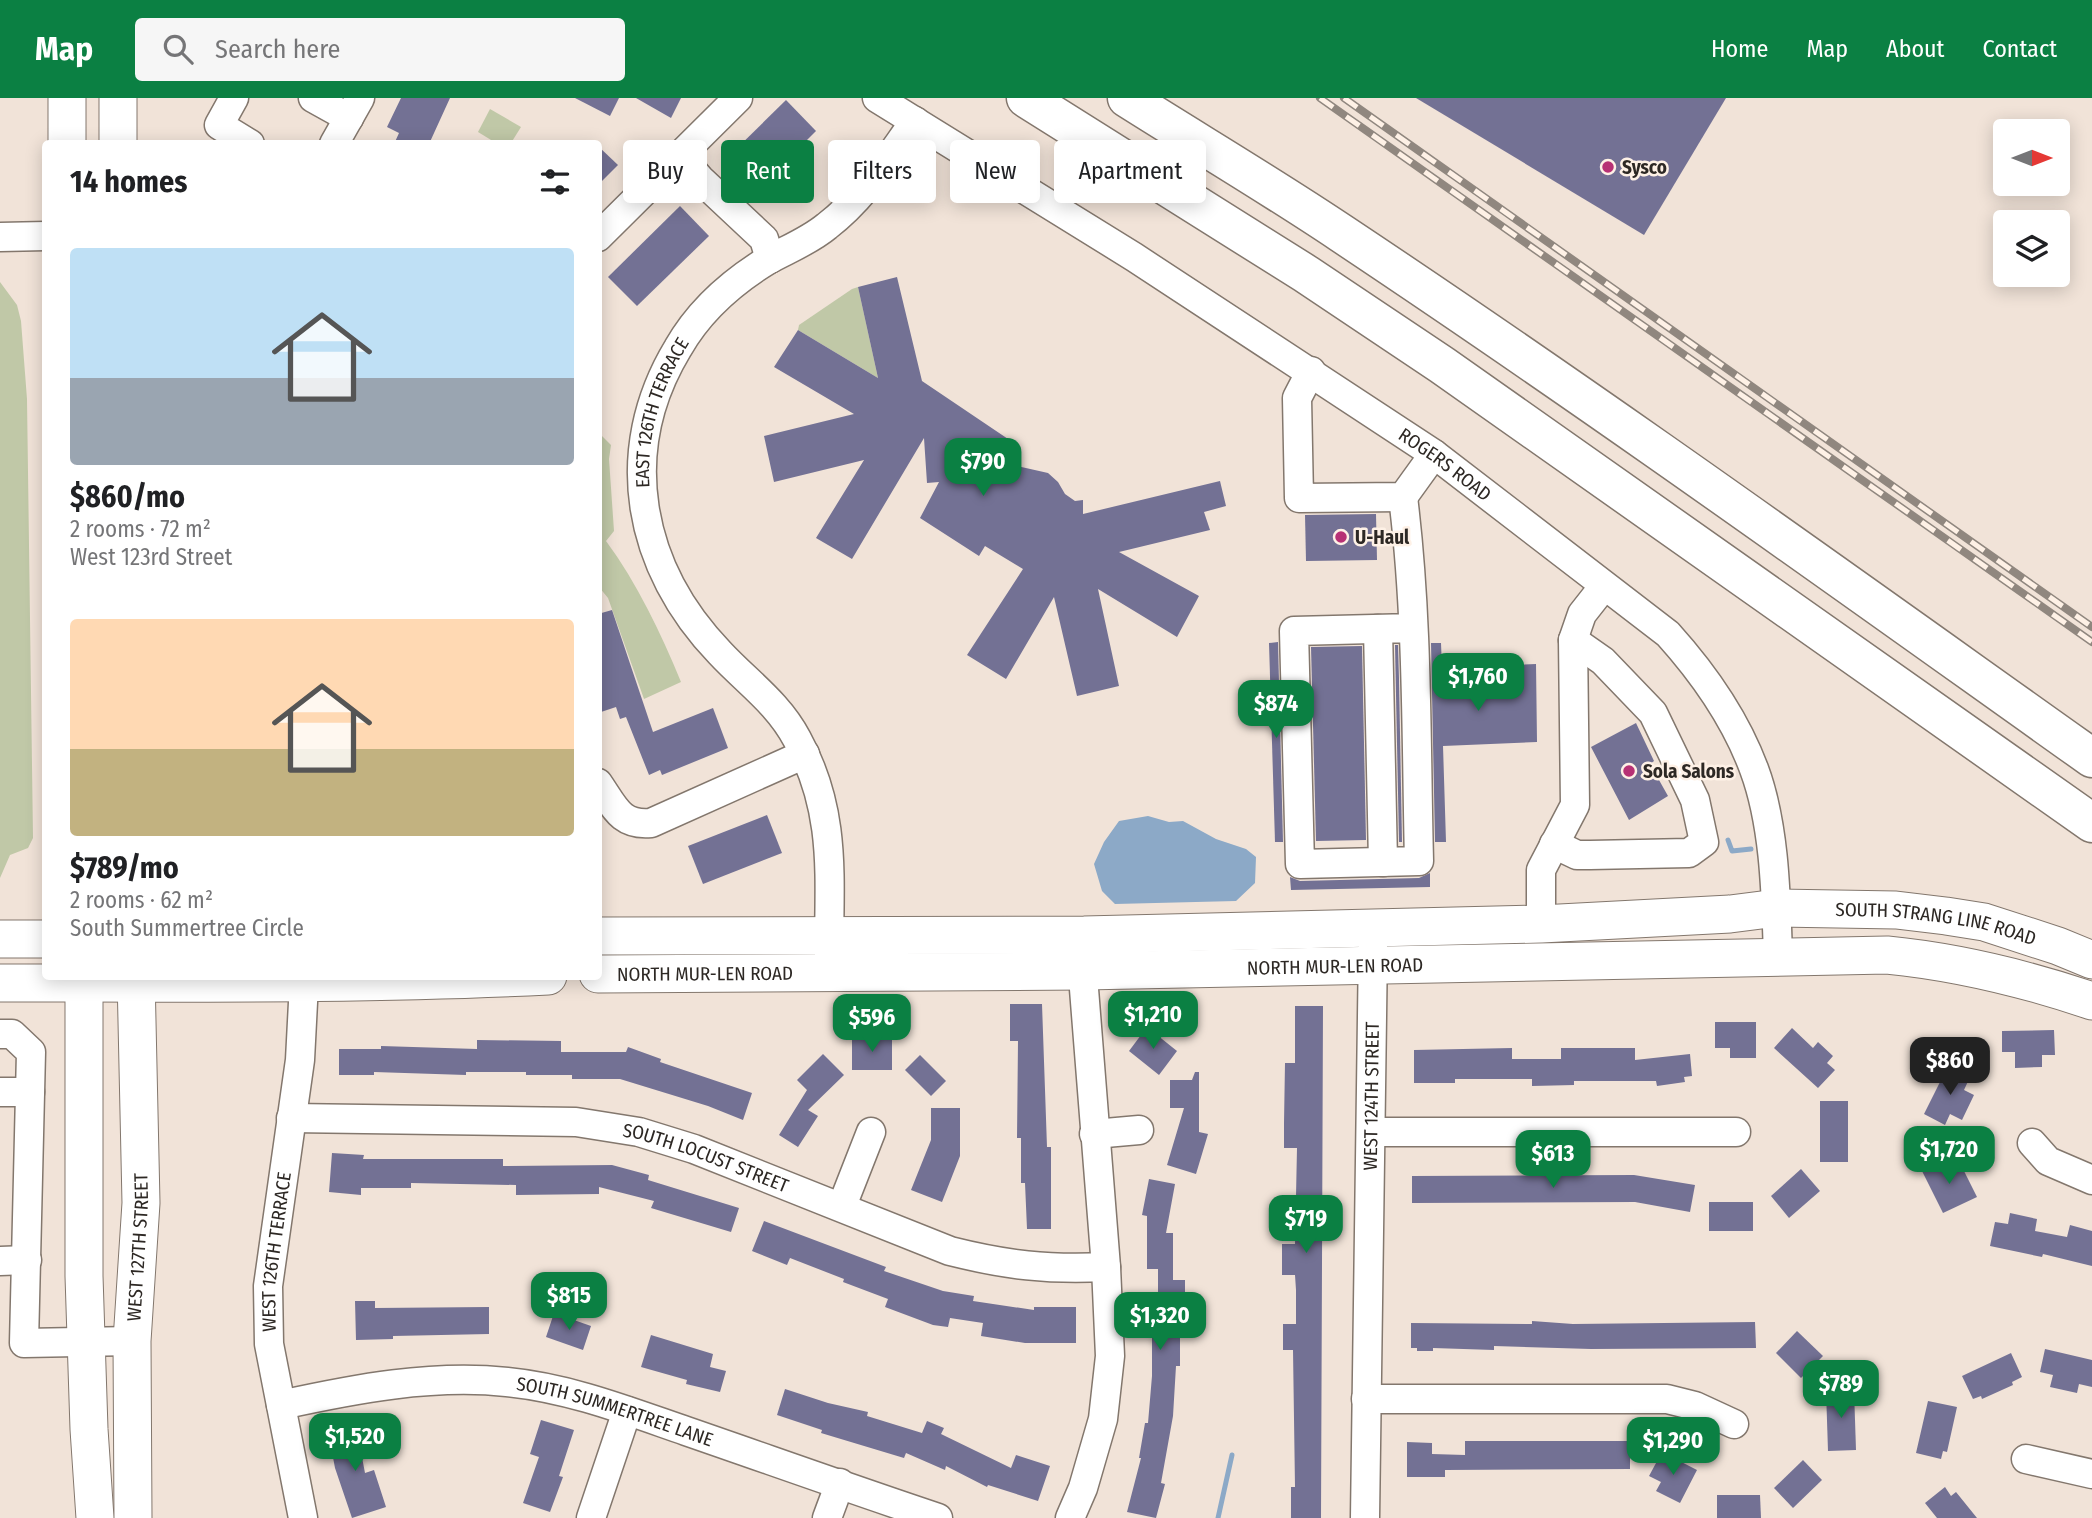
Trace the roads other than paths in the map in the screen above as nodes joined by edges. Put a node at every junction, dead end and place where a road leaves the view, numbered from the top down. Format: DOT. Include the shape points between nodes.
graph roads {
  1 [pos="67,98"];
  2 [pos="118,98"];
  3 [pos="234,98"];
  4 [pos="313,98"];
  5 [pos="738,98"];
  6 [pos="877,98"];
  7 [pos="1026,98"];
  8 [pos="1127,98"];
  9 [pos="355,108"];
  10 [pos="915,121"];
  11 [pos="67,140"];
  12 [pos="118,140"];
  13 [pos="243,140"];
  14 [pos="336,140"];
  15 [pos="696,140"];
  16 [pos="707,186"];
  17 [pos="632,203"];
  18 [pos="602,233"];
  19 [pos="42,236"];
  20 [pos="0,237"];
  21 [pos="770,259"];
  22 [pos="1311,371"];
  23 [pos="1434,454"];
  24 [pos="1403,497"];
  25 [pos="1604,586"];
  26 [pos="1413,628"];
  27 [pos="1378,629"];
  28 [pos="1573,640"];
  29 [pos="805,754"];
  30 [pos="2092,758"];
  31 [pos="602,789"];
  32 [pos="2092,823"];
  33 [pos="1554,845"];
  34 [pos="1383,862"];
  35 [pos="1777,908"];
  36 [pos="1541,924"];
  37 [pos="1373,928"];
  38 [pos="830,935"];
  39 [pos="1084,935"];
  40 [pos="602,936"];
  41 [pos="0,939"];
  42 [pos="42,939"];
  43 [pos="1778,956"];
  44 [pos="2092,960"];
  45 [pos="1373,965"];
  46 [pos="1084,971"];
  47 [pos="830,972"];
  48 [pos="602,974"];
  49 [pos="84,980"];
  50 [pos="136,980"];
  51 [pos="472,980"];
  52 [pos="0,983"];
  53 [pos="304,983"];
  54 [pos="2092,1001"];
  55 [pos="0,1034"];
  56 [pos="0,1092"];
  57 [pos="30,1092"];
  58 [pos="291,1118"];
  59 [pos="1139,1130"];
  60 [pos="871,1132"];
  61 [pos="1371,1132"];
  62 [pos="1736,1132"];
  63 [pos="1094,1134"];
  64 [pos="2032,1143"];
  65 [pos="2092,1180"];
  66 [pos="842,1206"];
  67 [pos="13,1261"];
  68 [pos="1106,1267"];
  69 [pos="132,1341"];
  70 [pos="87,1342"];
  71 [pos="12,1343"];
  72 [pos="1366,1399"];
  73 [pos="281,1405"];
  74 [pos="627,1411"];
  75 [pos="1734,1424"];
  76 [pos="2026,1459"];
  77 [pos="2092,1474"];
  78 [pos="840,1483"];
  79 [pos="95,1518"];
  80 [pos="133,1518"];
  81 [pos="303,1518"];
  82 [pos="590,1518"];
  83 [pos="827,1518"];
  84 [pos="938,1518"];
  85 [pos="1070,1518"];
  86 [pos="1365,1518"];
  1 -- 11 [label="main road"];
  2 -- 12 [label="main road"];
  3 -- 13 [label="street" via="219,125"];
  4 -- 9 [label="street"];
  5 -- 15 [label="street"];
  6 -- 10 [label="street, ROGERS ROAD"];
  7 -- 32 [label="highway" via="1442,365"];
  8 -- 30 [label="highway" via="1338,231 1668,456"];
  9 -- 14 [label="street"];
  10 -- 21 [label="street, EAST 126TH TERRACE" via="856,201 810,238"];
  10 -- 22 [label="street, ROGERS ROAD"];
  16 -- 21 [label="street" via="764,239"];
  17 -- 18 [label="street"];
  19 -- 20 [label="street"];
  21 -- 29 [label="street, EAST 126TH TERRACE" via="707,309 678,347 654,398 642,487 647,526 670,589 720,654 767,697"];
  22 -- 23 [label="street, ROGERS ROAD"];
  22 -- 24 [label="street" via="1297,398 1299,498"];
  23 -- 24 [label="street"];
  23 -- 25 [label="street, ROGERS ROAD"];
  24 -- 26 [label="street"];
  25 -- 28 [label="street" via="1582,614"];
  25 -- 35 [label="street, ROGERS ROAD" via="1668,634 1726,709 1755,772 1768,821"];
  26 -- 27 [label="street"];
  26 -- 34 [label="street" via="1419,861"];
  27 -- 34 [label="street"];
  27 -- 34 [label="street" via="1294,631 1300,864"];
  28 -- 33 [label="street" via="1575,805"];
  28 -- 33 [label="street" via="1603,661 1653,713 1695,800 1704,842 1689,853 1590,855"];
  29 -- 31 [label="street" via="651,823 636,824 623,818"];
  29 -- 38 [label="street, EAST 126TH TERRACE" via="827,819"];
  33 -- 36 [label="street" via="1541,870"];
  35 -- 36 [label="main road, NORTH MUR-LEN ROAD"];
  35 -- 43 [label="street, ROGERS ROAD"];
  35 -- 44 [label="main road, SOUTH STRANG LINE ROAD" via="1896,910 1984,922"];
  36 -- 37 [label="main road, NORTH MUR-LEN ROAD"];
  37 -- 39 [label="main road, NORTH MUR-LEN ROAD"];
  37 -- 45 [label="street, WEST 124TH STREET"];
  38 -- 39 [label="main road, NORTH MUR-LEN ROAD"];
  38 -- 40 [label="main road, NORTH MUR-LEN ROAD"];
  38 -- 47 [label="street, EAST 126TH TERRACE"];
  39 -- 46 [label="street"];
  41 -- 42 [label="main road"];
  43 -- 45 [label="main road, NORTH MUR-LEN ROAD"];
  43 -- 54 [label="main road, SOUTH STRANG LINE ROAD" via="1887,955 1938,960 2039,983"];
  45 -- 46 [label="main road, NORTH MUR-LEN ROAD"];
  45 -- 61 [label="street, WEST 124TH STREET"];
  46 -- 47 [label="main road, NORTH MUR-LEN ROAD"];
  46 -- 63 [label="street"];
  47 -- 48 [label="main road, NORTH MUR-LEN ROAD"];
  49 -- 50 [label="main road"];
  49 -- 52 [label="main road"];
  49 -- 70 [label="main road"];
  50 -- 53 [label="main road"];
  50 -- 69 [label="main road, WEST 127TH STREET" via="141,1203"];
  51 -- 53 [label="main road"];
  53 -- 58 [label="street, WEST 126TH TERRACE"];
  55 -- 57 [label="street" via="12,1034 31,1052"];
  56 -- 57 [label="street"];
  57 -- 67 [label="street"];
  58 -- 66 [label="street, SOUTH LOCUST STREET" via="576,1122 614,1128 694,1149"];
  58 -- 73 [label="street, WEST 126TH TERRACE" via="268,1286 269,1344"];
  59 -- 63 [label="street"];
  60 -- 66 [label="street"];
  61 -- 62 [label="street"];
  61 -- 72 [label="street, WEST 124TH STREET"];
  63 -- 68 [label="street"];
  64 -- 65 [label="street" via="2048,1161"];
  66 -- 68 [label="street, SOUTH LOCUST STREET" via="980,1259 1036,1268"];
  67 -- 71 [label="street"];
  68 -- 85 [label="street" via="1110,1356 1105,1405 1083,1488"];
  69 -- 70 [label="street"];
  69 -- 80 [label="main road, WEST 127TH STREET"];
  70 -- 71 [label="street"];
  70 -- 79 [label="main road"];
  72 -- 75 [label="street" via="1667,1399"];
  72 -- 86 [label="street, WEST 124TH STREET"];
  73 -- 74 [label="street, SOUTH SUMMERTREE LANE" via="412,1382 469,1379 537,1385"];
  73 -- 81 [label="street, WEST 126TH TERRACE"];
  74 -- 78 [label="street, SOUTH SUMMERTREE LANE"];
  74 -- 82 [label="street"];
  76 -- 77 [label="street"];
  78 -- 83 [label="street"];
  78 -- 84 [label="street, SOUTH SUMMERTREE LANE"];
}
